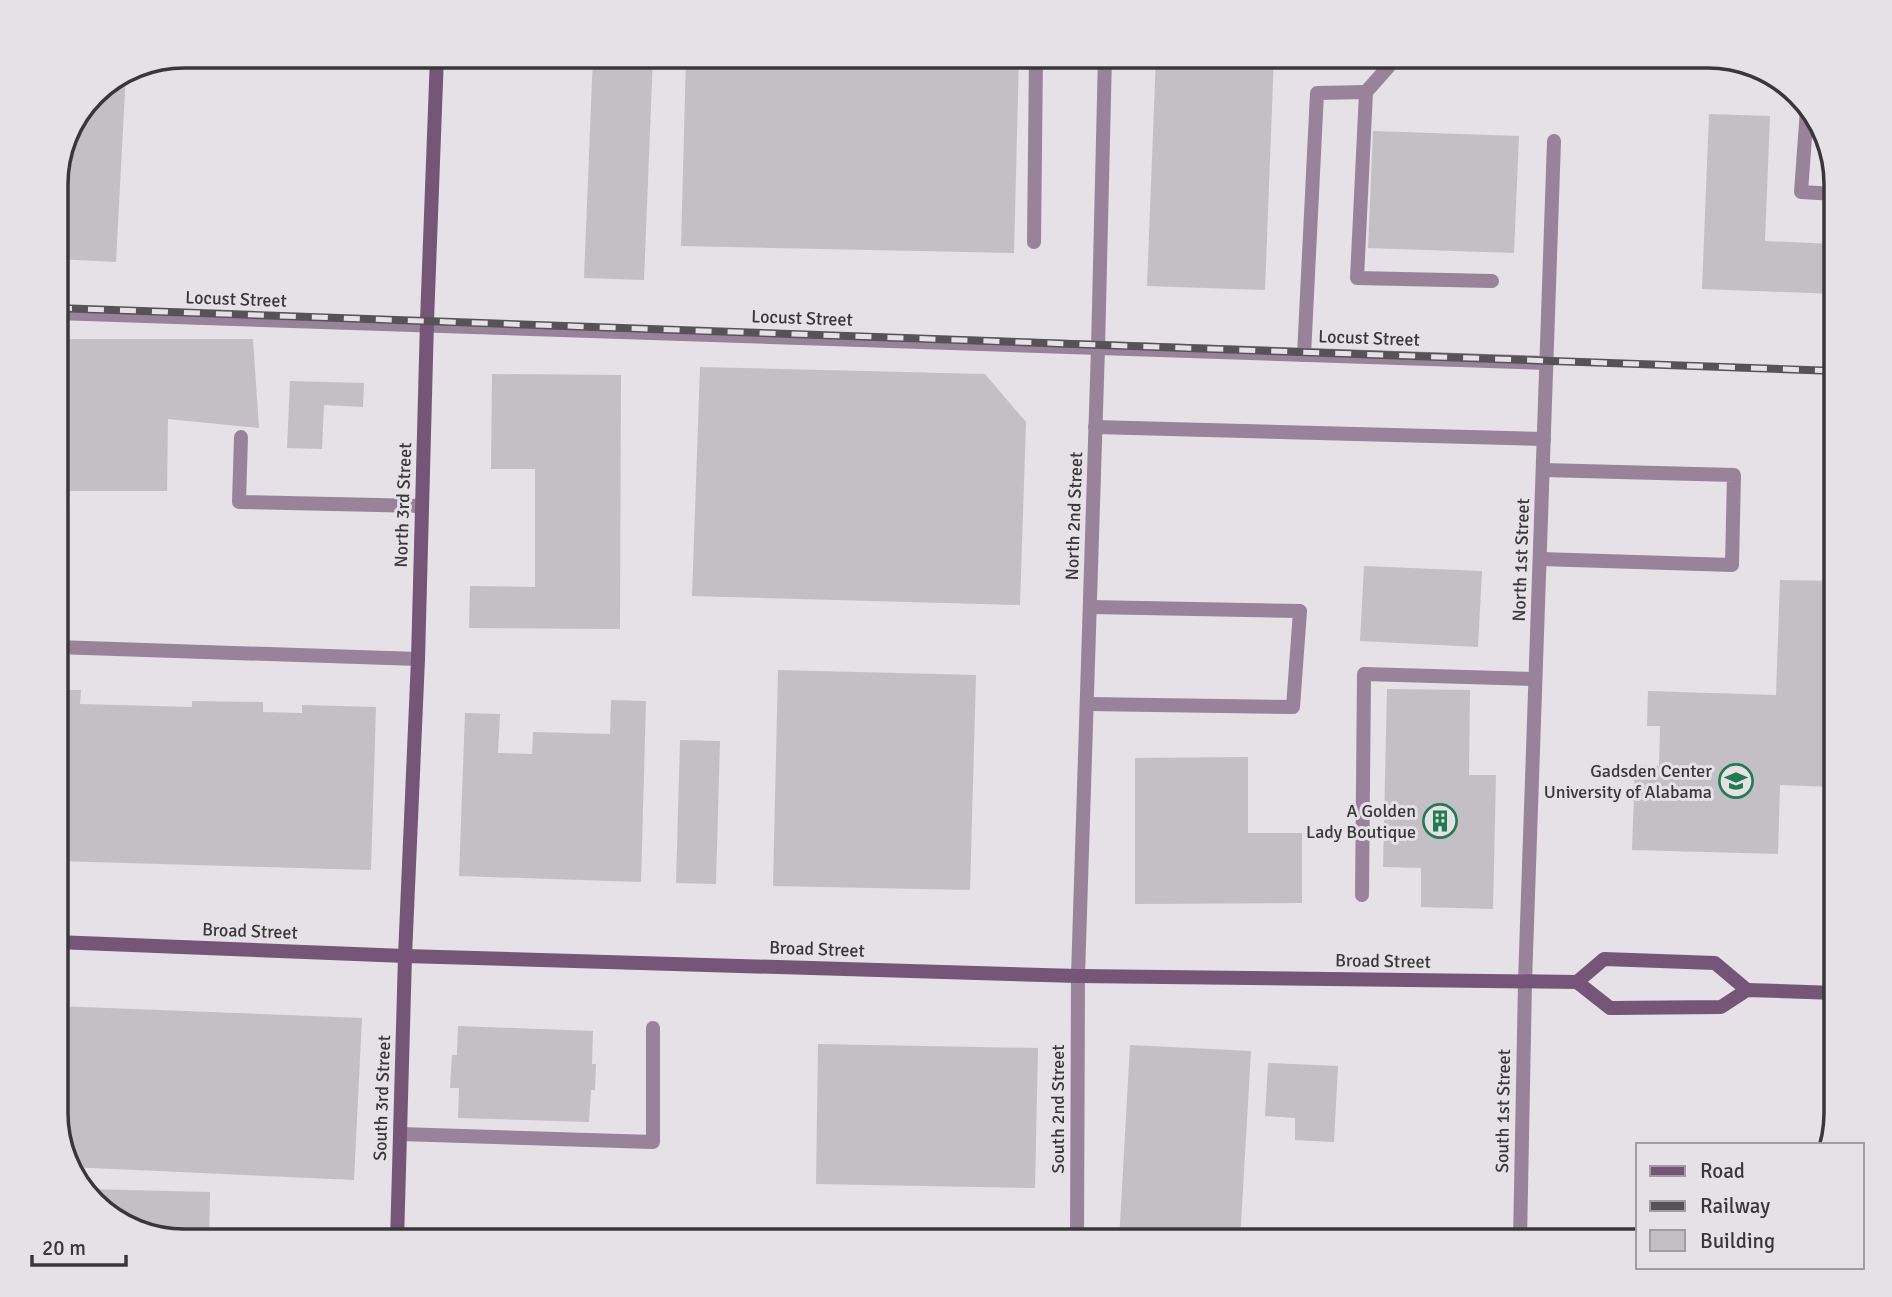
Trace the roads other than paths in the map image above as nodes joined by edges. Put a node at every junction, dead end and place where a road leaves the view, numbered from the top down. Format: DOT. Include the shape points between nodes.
graph roads {
  1 [pos="437,68"];
  2 [pos="1036,68"];
  3 [pos="1105,68"];
  4 [pos="1388,68"];
  5 [pos="1366,92"];
  6 [pos="1806,123"];
  7 [pos="1554,141"];
  8 [pos="1824,193"];
  9 [pos="1034,242"];
  10 [pos="1492,281"];
  11 [pos="68,313"];
  12 [pos="427,325"];
  13 [pos="1098,348"];
  14 [pos="1304,355"];
  15 [pos="1547,363"];
  16 [pos="1096,427"];
  17 [pos="241,438"];
  18 [pos="1544,439"];
  19 [pos="1543,470"];
  20 [pos="422,506"];
  21 [pos="1540,559"];
  22 [pos="1090,607"];
  23 [pos="68,647"];
  24 [pos="418,659"];
  25 [pos="1535,679"];
  26 [pos="1087,704"];
  27 [pos="1362,895"];
  28 [pos="68,942"];
  29 [pos="405,956"];
  30 [pos="1078,976"];
  31 [pos="1525,982"];
  32 [pos="1577,982"];
  33 [pos="1747,990"];
  34 [pos="1824,993"];
  35 [pos="653,1028"];
  36 [pos="400,1134"];
  37 [pos="397,1229"];
  38 [pos="1077,1229"];
  39 [pos="1520,1229"];
  1 -- 12 [label="main road, North 3rd Street"];
  2 -- 9 [label="street"];
  3 -- 13 [label="street, North 2nd Street"];
  4 -- 5 [label="street"];
  5 -- 10 [label="street" via="1357,278"];
  5 -- 14 [label="street" via="1317,93"];
  6 -- 8 [label="street" via="1801,192"];
  7 -- 15 [label="street, North 1st Street"];
  11 -- 12 [label="street, Locust Street"];
  12 -- 13 [label="street, Locust Street"];
  12 -- 20 [label="main road, North 3rd Street"];
  13 -- 14 [label="street, Locust Street"];
  13 -- 16 [label="street, North 2nd Street"];
  14 -- 15 [label="street, Locust Street"];
  15 -- 18 [label="street, North 1st Street"];
  16 -- 18 [label="street"];
  16 -- 22 [label="street, North 2nd Street"];
  17 -- 20 [label="street" via="239,502"];
  18 -- 19 [label="street, North 1st Street"];
  19 -- 21 [label="street, North 1st Street"];
  19 -- 21 [label="street" via="1734,475 1732,565"];
  20 -- 24 [label="main road, North 3rd Street"];
  21 -- 25 [label="street, North 1st Street"];
  22 -- 26 [label="street, North 2nd Street"];
  22 -- 26 [label="street" via="1300,611 1293,707"];
  23 -- 24 [label="street"];
  24 -- 29 [label="main road, North 3rd Street"];
  25 -- 27 [label="street" via="1364,674"];
  25 -- 31 [label="street, North 1st Street"];
  26 -- 30 [label="street, North 2nd Street"];
  28 -- 29 [label="main road, Broad Street"];
  29 -- 30 [label="main road, Broad Street"];
  29 -- 36 [label="main road, South 3rd Street"];
  30 -- 31 [label="main road, Broad Street"];
  30 -- 38 [label="street, South 2nd Street"];
  31 -- 32 [label="main road, Broad Street"];
  31 -- 39 [label="street, South 1st Street"];
  32 -- 33 [label="main road" via="1610,1008 1721,1007"];
  32 -- 33 [label="main road" via="1604,959 1715,963"];
  33 -- 34 [label="main road"];
  35 -- 36 [label="street" via="653,1142"];
  36 -- 37 [label="main road, South 3rd Street"];
}
